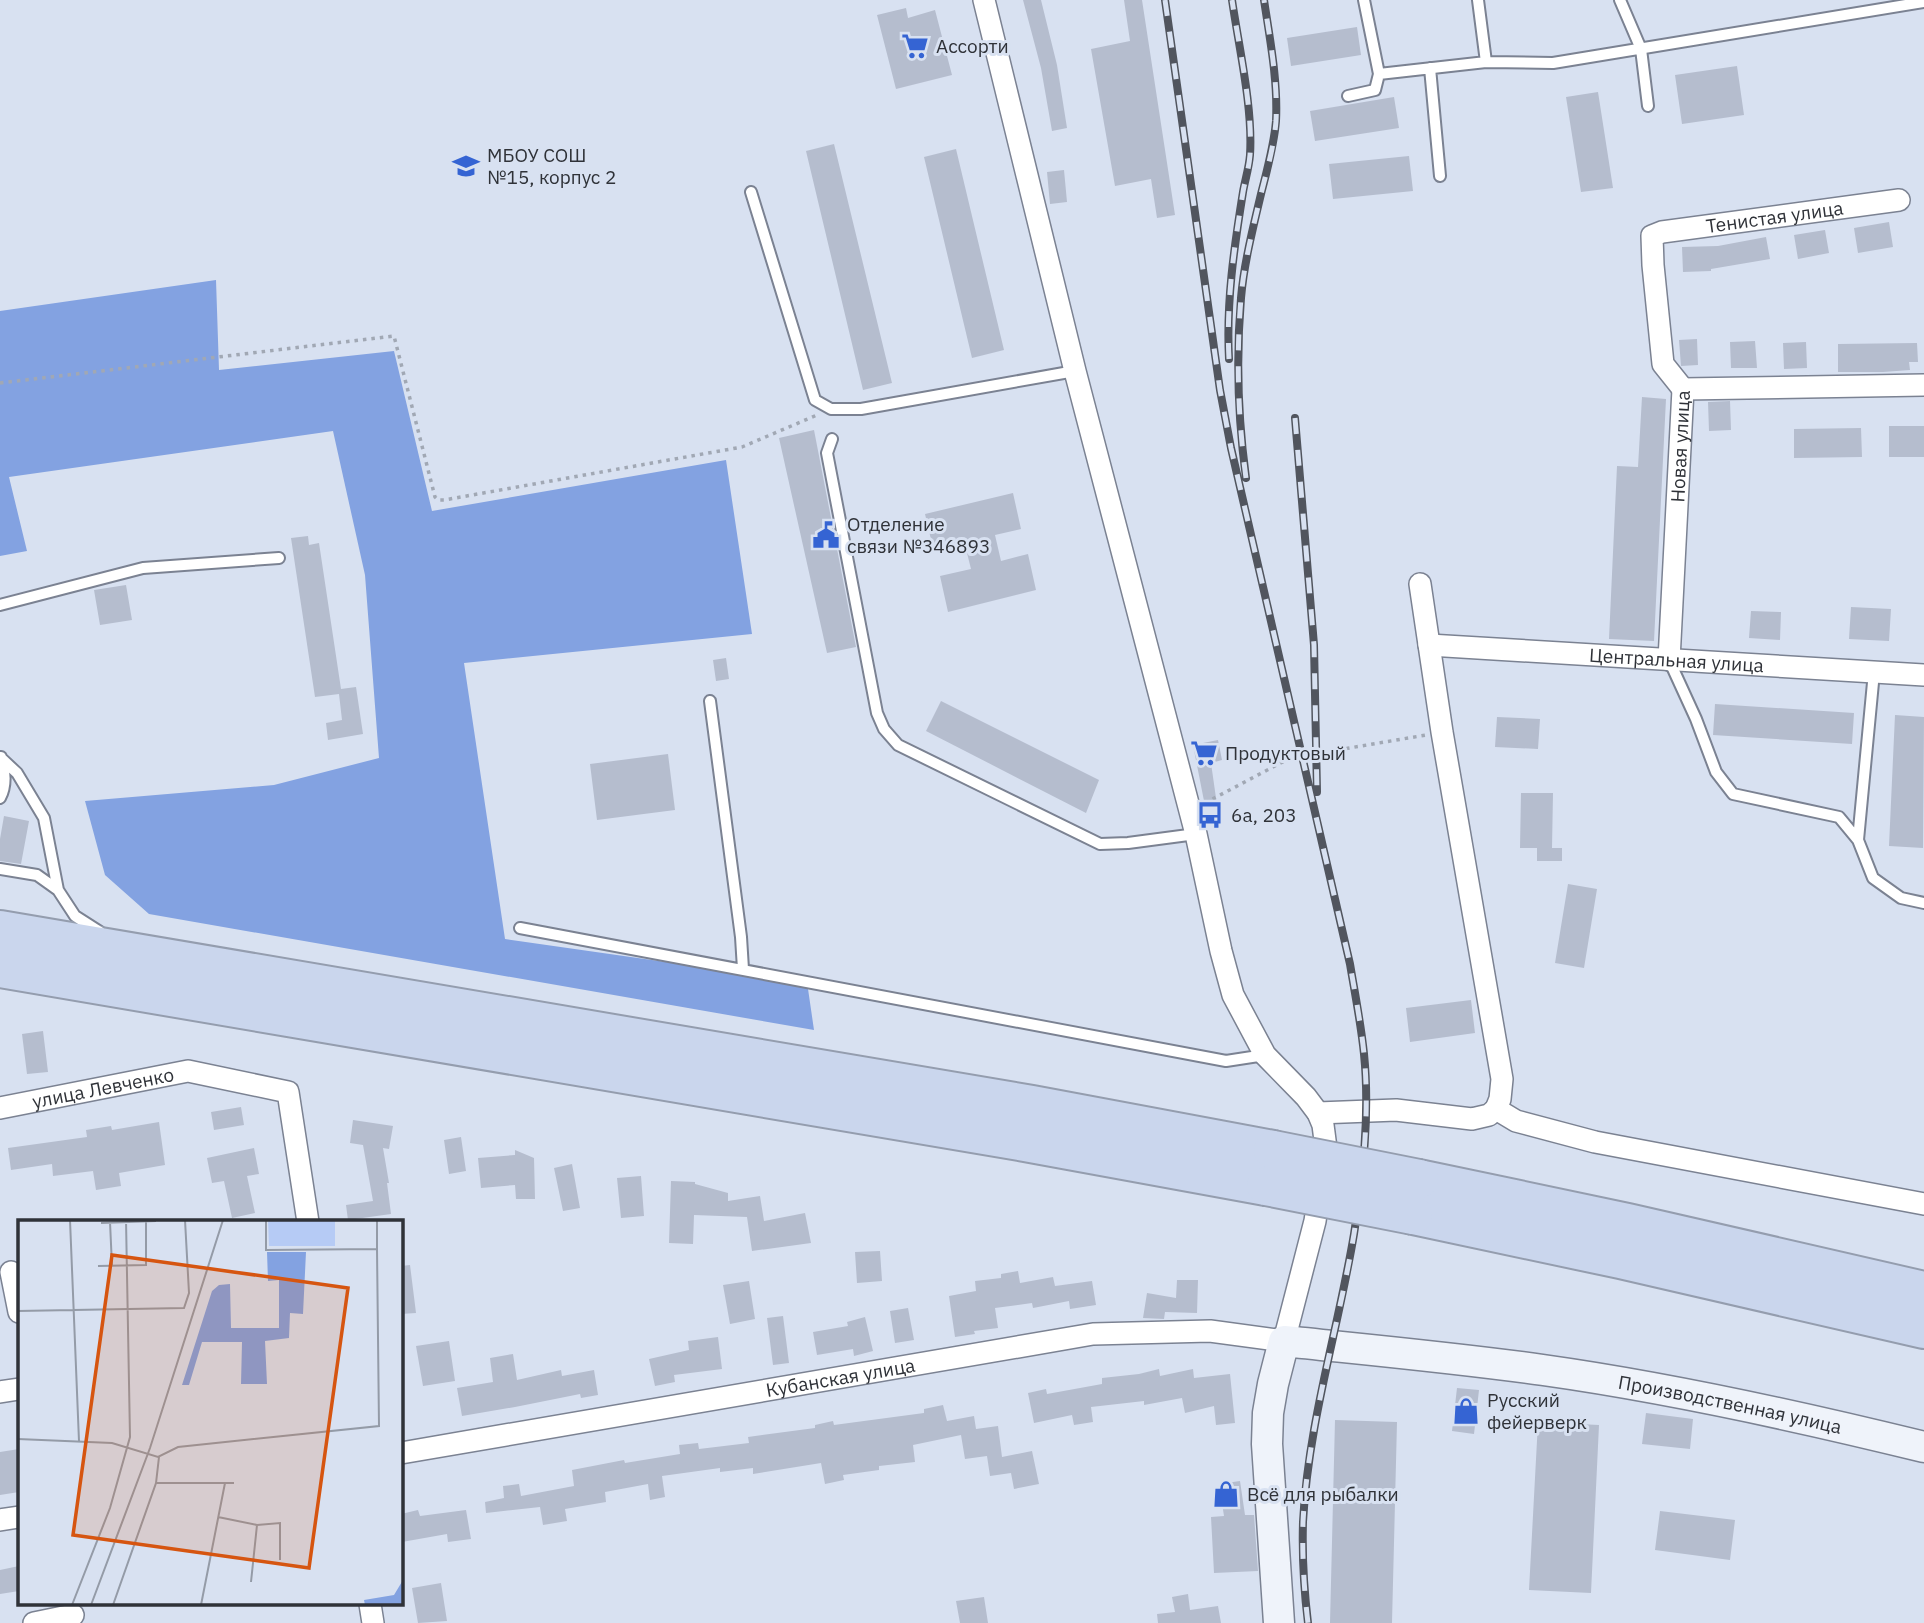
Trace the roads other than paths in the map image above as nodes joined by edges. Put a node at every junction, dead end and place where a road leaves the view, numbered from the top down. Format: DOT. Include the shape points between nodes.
graph roads {
  1 [pos="984,0"];
  2 [pos="1364,0"];
  3 [pos="1478,0"];
  4 [pos="1619,0"];
  5 [pos="1924,2"];
  6 [pos="1641,49"];
  7 [pos="1486,62"];
  8 [pos="1430,68"];
  9 [pos="1378,74"];
  10 [pos="1348,96"];
  11 [pos="1648,106"];
  12 [pos="1440,176"];
  13 [pos="751,192"];
  14 [pos="1899,200"];
  15 [pos="1075,371"];
  16 [pos="1924,385"];
  17 [pos="1683,389"];
  18 [pos="832,439"];
  19 [pos="279,558"];
  20 [pos="1420,584"];
  21 [pos="0,605"];
  22 [pos="1429,645"];
  23 [pos="1669,660"];
  24 [pos="1874,672"];
  25 [pos="1924,675"];
  26 [pos="710,701"];
  27 [pos="1,757"];
  28 [pos="0,798"];
  29 [pos="1196,834"];
  30 [pos="1858,840"];
  31 [pos="0,869"];
  32 [pos="58,890"];
  33 [pos="1924,903"];
  34 [pos="520,928"];
  35 [pos="0,930"];
  36 [pos="107,934"];
  37 [pos="119,939"];
  38 [pos="214,967"];
  39 [pos="0,968"];
  40 [pos="743,969"];
  41 [pos="1265,1055"];
  42 [pos="0,1108"];
  43 [pos="1496,1109"];
  44 [pos="1318,1114"];
  45 [pos="1269,1168"];
  46 [pos="1416,1197"];
  47 [pos="1924,1204"];
  48 [pos="308,1220"];
  49 [pos="11,1272"];
  50 [pos="1924,1291"];
  51 [pos="18,1307"];
  52 [pos="1924,1329"];
  53 [pos="1284,1341"];
  54 [pos="18,1389"];
  55 [pos="0,1392"];
  56 [pos="1924,1447"];
  57 [pos="402,1453"];
  58 [pos="18,1517"];
  59 [pos="0,1520"];
  60 [pos="73,1614"];
  61 [pos="34,1623"];
  62 [pos="1279,1623"];
  1 -- 15 [label="street"];
  2 -- 9 [label="lane"];
  3 -- 7 [label="lane"];
  4 -- 6 [label="lane"];
  5 -- 6 [label="lane"];
  6 -- 7 [label="lane" via="1553,63"];
  6 -- 11 [label="lane"];
  7 -- 8 [label="lane"];
  8 -- 9 [label="lane"];
  8 -- 12 [label="lane"];
  9 -- 10 [label="lane" via="1375,90"];
  13 -- 15 [label="lane" via="815,400 831,409 861,410"];
  14 -- 17 [label="street, Тенистая улица" via="1652,236 1663,364"];
  15 -- 29 [label="street"];
  16 -- 17 [label="street, Новая улица"];
  17 -- 23 [label="street, Новая улица"];
  18 -- 29 [label="lane" via="827,453 877,713 898,745 1100,844"];
  19 -- 21 [label="lane" via="143,568"];
  20 -- 22 [label="street"];
  22 -- 23 [label="street, Центральная улица"];
  22 -- 43 [label="street" via="1502,1079"];
  23 -- 24 [label="street, Центральная улица"];
  23 -- 30 [label="lane" via="1716,772 1733,794 1839,817"];
  24 -- 25 [label="street, Центральная улица"];
  24 -- 30 [label="lane"];
  26 -- 40 [label="lane"];
  27 -- 28 [label="lane" via="5,776"];
  27 -- 32 [label="lane" via="17,773 44,818"];
  29 -- 41 [label="street" via="1233,995"];
  30 -- 33 [label="lane" via="1873,878 1901,898"];
  31 -- 32 [label="lane" via="37,875"];
  32 -- 36 [label="lane" via="75,916"];
  34 -- 40 [label="lane"];
  35 -- 38 [label="highway"];
  37 -- 38 [label="lane" via="195,952"];
  38 -- 45 [label="highway" via="1032,1105"];
  39 -- 45 [label="highway" via="1025,1142"];
  40 -- 41 [label="lane" via="1226,1061"];
  41 -- 44 [label="street"];
  42 -- 48 [label="street, улица Левченко" via="188,1071 288,1092"];
  43 -- 44 [label="street" via="1472,1119 1396,1110"];
  43 -- 47 [label="street" via="1516,1121 1595,1142"];
  44 -- 53 [label="street" via="1326,1147 1315,1222"];
  45 -- 46 [label="highway, bridge"];
  46 -- 50 [label="highway" via="1628,1223"];
  46 -- 52 [label="highway" via="1633,1262"];
  49 -- 51 [label="street"];
  53 -- 56 [label="street, Производственная улица" via="1545,1370 1707,1399"];
  53 -- 57 [label="street, Кубанская улица" via="1210,1331 1093,1334"];
  53 -- 62 [label="street" via="1271,1393 1267,1444"];
  54 -- 55 [label="street"];
  58 -- 59 [label="street"];
  60 -- 61 [label="street"];
}
